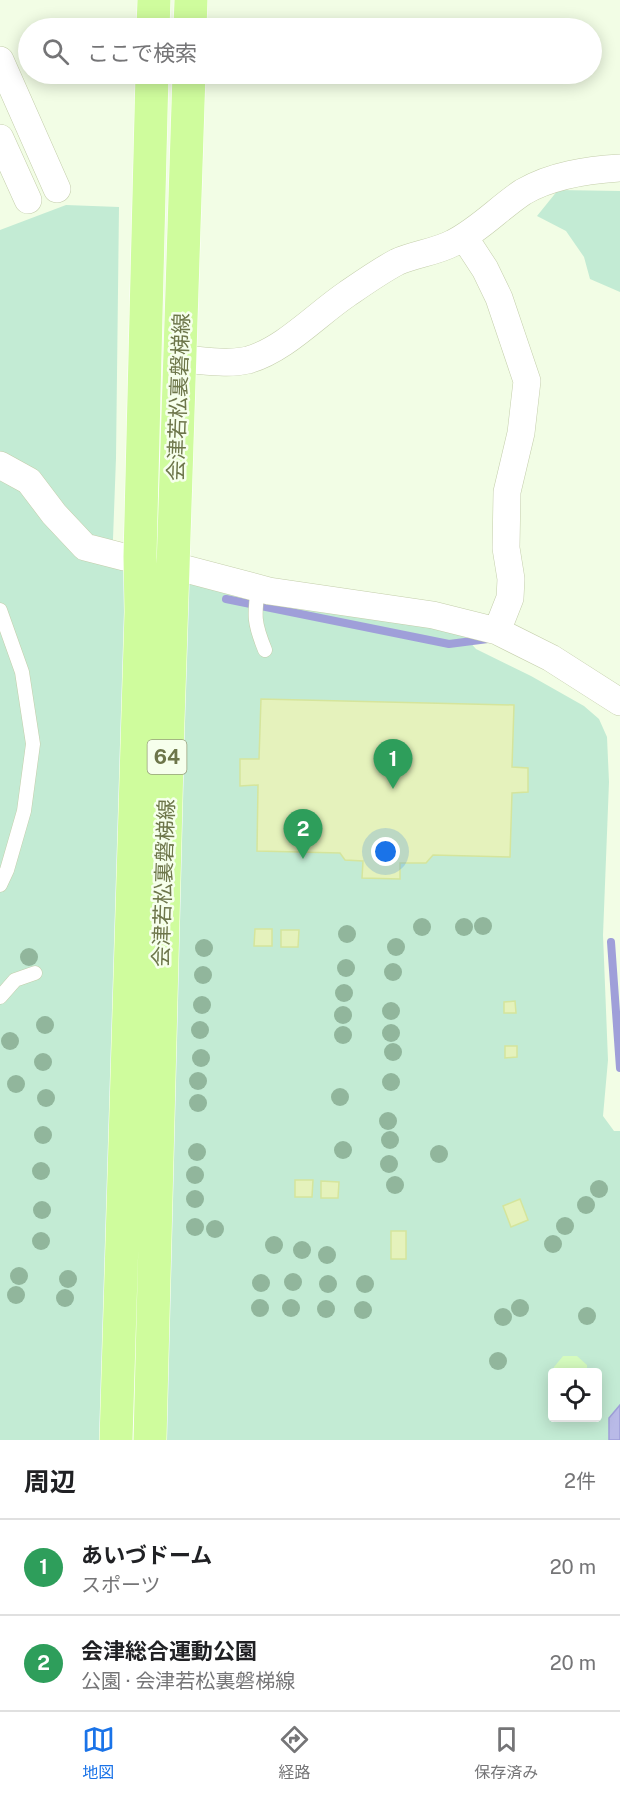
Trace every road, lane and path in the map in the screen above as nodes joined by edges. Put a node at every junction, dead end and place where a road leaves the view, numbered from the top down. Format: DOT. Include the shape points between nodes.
graph roads {
  1 [pos="153,0"];
  2 [pos="190,0"];
  3 [pos="153,18"];
  4 [pos="190,18"];
  5 [pos="0,60"];
  6 [pos="152,84"];
  7 [pos="189,84"];
  8 [pos="0,138"];
  9 [pos="620,168"];
  10 [pos="57,189"];
  11 [pos="28,200"];
  12 [pos="464,237"];
  13 [pos="180,358"];
  14 [pos="0,465"];
  15 [pos="140,557"];
  16 [pos="173,565"];
  17 [pos="258,588"];
  18 [pos="0,610"];
  19 [pos="497,631"];
  20 [pos="265,650"];
  21 [pos="620,702"];
  22 [pos="0,885"];
  23 [pos="34,973"];
  24 [pos="0,997"];
  25 [pos="116,1440"];
  26 [pos="150,1440"];
  1 -- 3 [label="main road"];
  2 -- 4 [label="main road"];
  5 -- 10 [label="street"];
  6 -- 15 [label="main road, 会津若松裏磐梯線 / 64"];
  7 -- 13 [label="main road, 会津若松裏磐梯線 / 64"];
  8 -- 11 [label="street"];
  9 -- 12 [label="street" via="545,182 524,192"];
  12 -- 13 [label="street" via="397,262 272,350 248,360 228,362"];
  12 -- 19 [label="street" via="499,298 527,381 521,433 507,492 510,598"];
  13 -- 16 [label="main road, 会津若松裏磐梯線 / 64"];
  14 -- 15 [label="street" via="29,481 85,547"];
  15 -- 16 [label="street"];
  15 -- 25 [label="main road, 会津若松裏磐梯線 / 64"];
  16 -- 17 [label="street"];
  16 -- 26 [label="main road, 会津若松裏磐梯線 / 64"];
  17 -- 19 [label="street" via="433,615"];
  17 -- 20 [label="lane" via="255,626"];
  18 -- 22 [label="lane" via="22,672 33,744 24,812"];
  19 -- 21 [label="street" via="551,658"];
  23 -- 24 [label="lane" via="15,980"];
}
